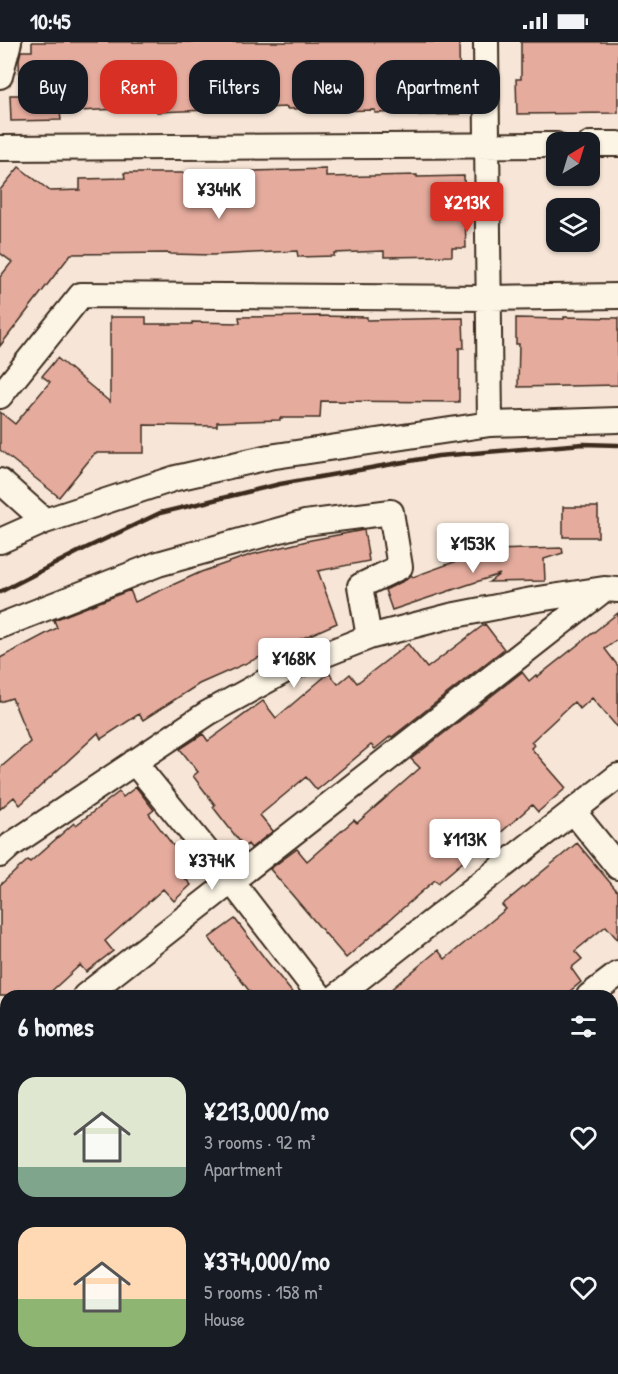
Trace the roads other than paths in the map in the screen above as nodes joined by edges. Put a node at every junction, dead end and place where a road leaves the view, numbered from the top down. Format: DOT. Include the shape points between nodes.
graph roads {
  1 [pos="9,42"];
  2 [pos="486,42"];
  3 [pos="0,76"];
  4 [pos="600,144"];
  5 [pos="618,144"];
  6 [pos="487,145"];
  7 [pos="546,145"];
  8 [pos="0,148"];
  9 [pos="618,296"];
  10 [pos="489,298"];
  11 [pos="0,396"];
  12 [pos="618,420"];
  13 [pos="490,424"];
  14 [pos="0,481"];
  15 [pos="45,520"];
  16 [pos="0,541"];
  17 [pos="611,590"];
  18 [pos="0,626"];
  19 [pos="369,637"];
  20 [pos="134,762"];
  21 [pos="618,776"];
  22 [pos="573,811"];
  23 [pos="0,855"];
  24 [pos="618,867"];
  25 [pos="232,882"];
  26 [pos="618,974"];
  27 [pos="93,990"];
  28 [pos="315,990"];
  29 [pos="346,990"];
  30 [pos="597,990"];
  1 -- 3 [label="street"];
  2 -- 6 [label="street"];
  4 -- 5 [label="street"];
  6 -- 7 [label="street"];
  6 -- 8 [label="street"];
  6 -- 10 [label="street"];
  9 -- 10 [label="street"];
  10 -- 11 [label="street" via="81,295"];
  10 -- 13 [label="street"];
  12 -- 13 [label="street"];
  13 -- 15 [label="street" via="268,458 176,478"];
  14 -- 15 [label="street"];
  15 -- 16 [label="street"];
  17 -- 19 [label="street" via="532,600"];
  17 -- 25 [label="street"];
  18 -- 19 [label="street" via="158,564 305,523 391,512 400,567 360,586"];
  19 -- 20 [label="street" via="288,669 207,713"];
  20 -- 23 [label="street"];
  20 -- 25 [label="street"];
  21 -- 22 [label="street"];
  22 -- 24 [label="street"];
  22 -- 29 [label="street"];
  25 -- 27 [label="street"];
  25 -- 28 [label="street"];
  26 -- 30 [label="street"];
}
